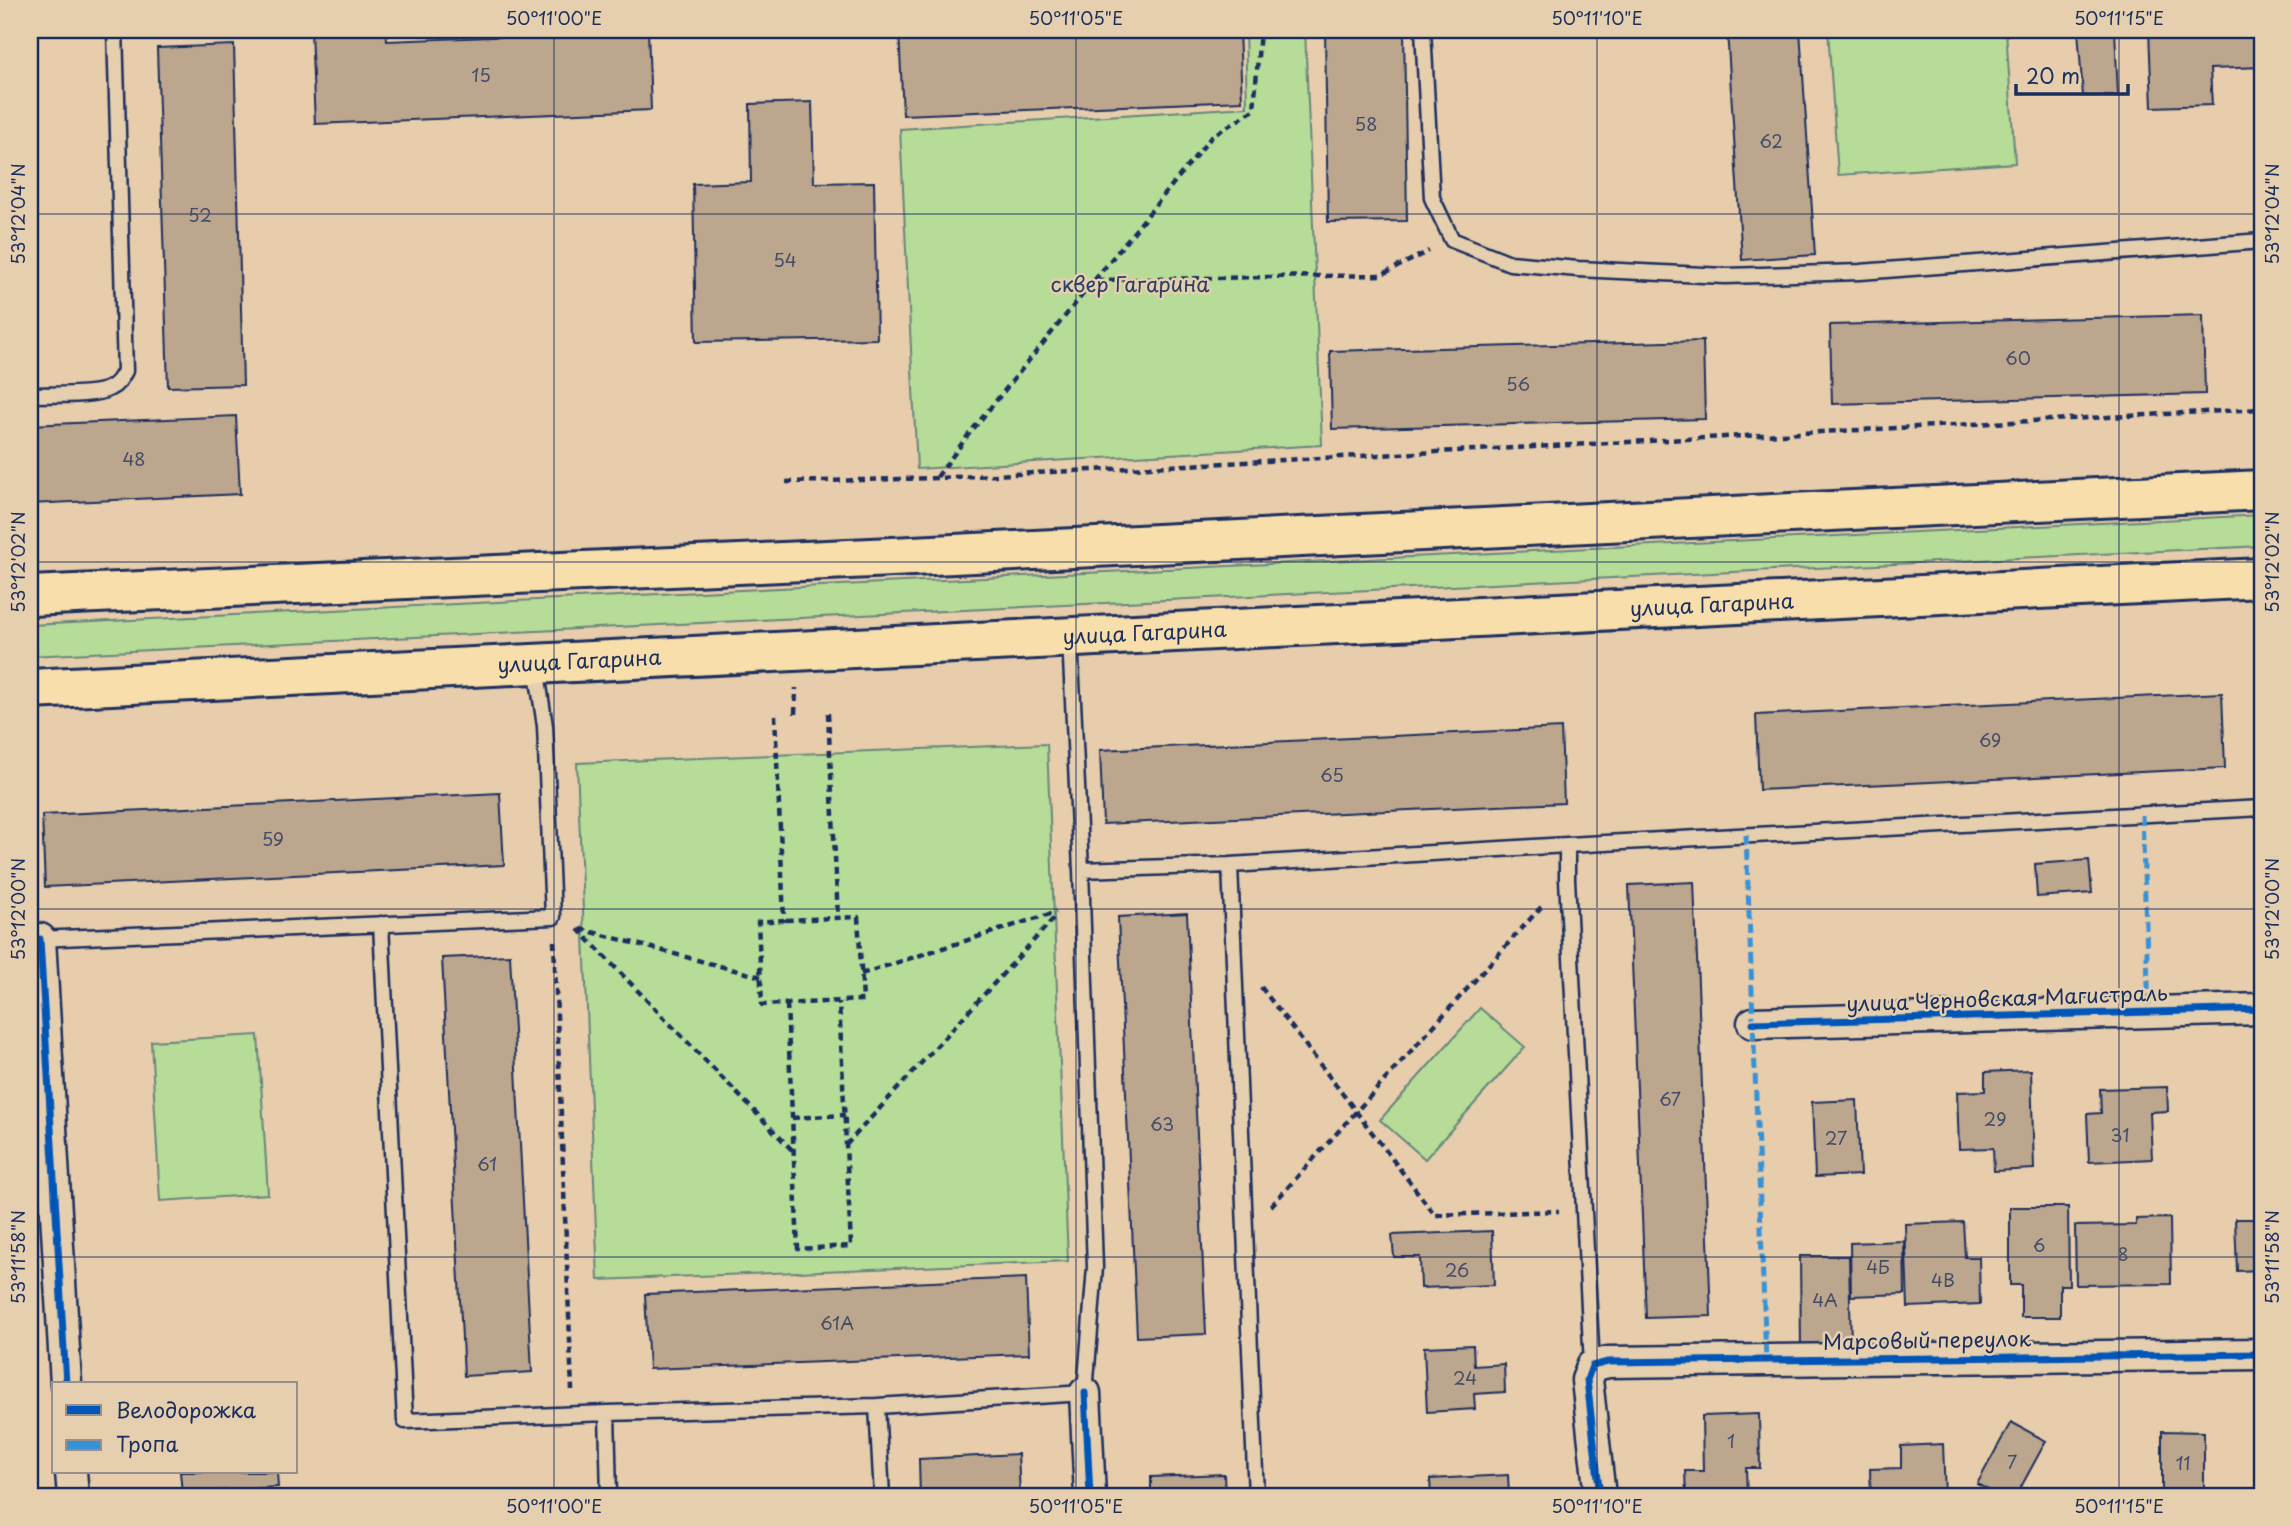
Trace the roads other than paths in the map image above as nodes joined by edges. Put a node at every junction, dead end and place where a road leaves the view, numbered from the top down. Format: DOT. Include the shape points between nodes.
graph roads {
  1 [pos="115,30"];
  2 [pos="1423,30"];
  3 [pos="2262,241"];
  4 [pos="30,395"];
  5 [pos="2262,490"];
  6 [pos="2262,578"];
  7 [pos="30,596"];
  8 [pos="1070,638"];
  9 [pos="536,664"];
  10 [pos="30,690"];
  11 [pos="2262,808"];
  12 [pos="1567,845"];
  13 [pos="1230,865"];
  14 [pos="1081,870"];
  15 [pos="381,924"];
  16 [pos="35,939"];
  17 [pos="2262,1009"];
  18 [pos="1753,1023"];
  19 [pos="2262,1354"];
  20 [pos="1592,1366"];
  21 [pos="66,1382"];
  22 [pos="1085,1393"];
  23 [pos="877,1406"];
  24 [pos="607,1413"];
  25 [pos="71,1474"];
  26 [pos="73,1496"];
  27 [pos="609,1496"];
  28 [pos="882,1496"];
  29 [pos="1090,1496"];
  30 [pos="1256,1496"];
  31 [pos="1600,1496"];
  1 -- 4 [label="lane" via="125,371 109,389"];
  2 -- 3 [label="lane" via="1432,198 1452,240 1510,263 1725,276 1860,272"];
  5 -- 7 [label="main road"];
  6 -- 8 [label="main road, улица Гагарина"];
  8 -- 9 [label="main road, улица Гагарина"];
  8 -- 14 [label="lane"];
  9 -- 10 [label="main road, улица Гагарина"];
  9 -- 15 [label="lane" via="545,726 553,917"];
  11 -- 12 [label="lane"];
  12 -- 13 [label="lane"];
  12 -- 20 [label="lane"];
  13 -- 14 [label="lane"];
  13 -- 30 [label="lane"];
  14 -- 22 [label="lane" via="1095,1267"];
  15 -- 16 [label="lane"];
  15 -- 24 [label="lane" via="405,1421"];
  16 -- 21 [label="street"];
  17 -- 18 [label="street, улица Черновская Магистраль"];
  19 -- 20 [label="street, Марсовый переулок" via="1608,1362"];
  20 -- 31 [label="street" via="1587,1380"];
  22 -- 23 [label="lane"];
  22 -- 29 [label="street"];
  23 -- 24 [label="lane"];
  23 -- 28 [label="lane"];
  24 -- 27 [label="lane"];
  25 -- 26 [label="street"];
}
